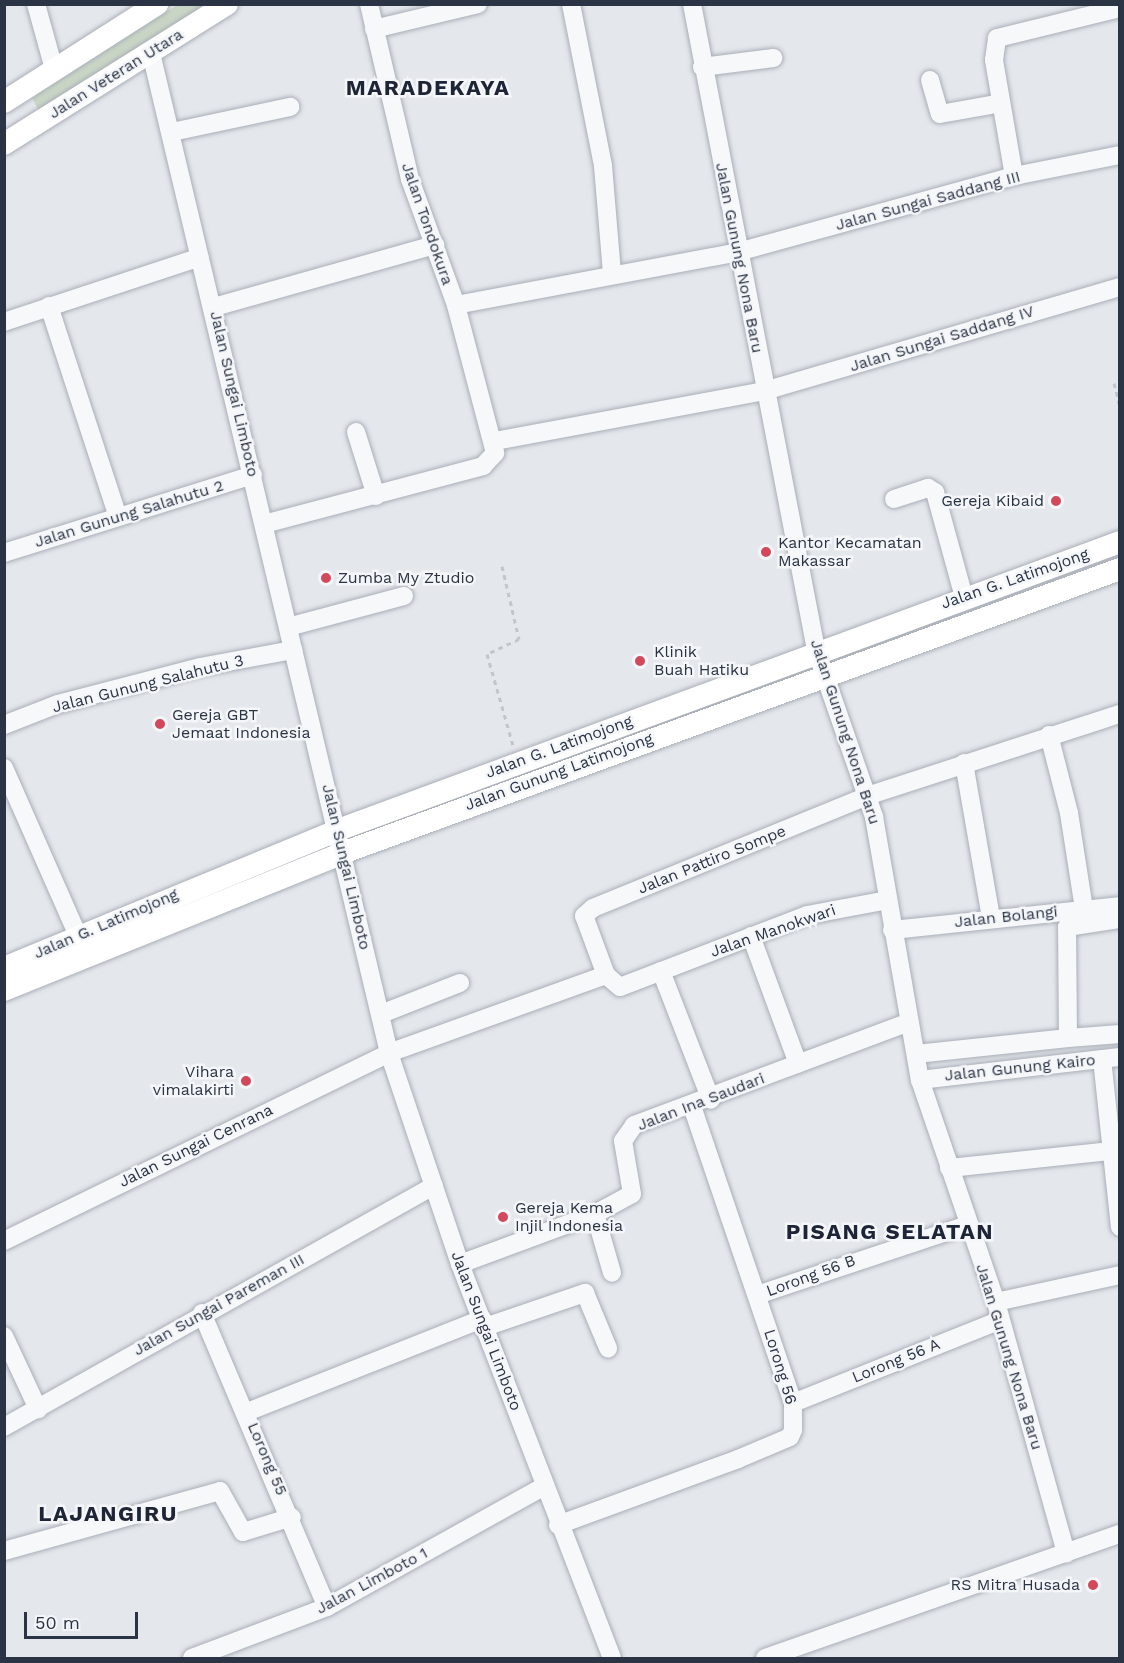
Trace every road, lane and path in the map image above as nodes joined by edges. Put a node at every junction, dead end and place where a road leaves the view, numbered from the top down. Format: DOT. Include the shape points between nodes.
graph roads {
  1 [pos="36,4"];
  2 [pos="227,4"];
  3 [pos="369,4"];
  4 [pos="478,4"];
  5 [pos="571,4"];
  6 [pos="692,4"];
  7 [pos="145,8"];
  8 [pos="1119,8"];
  9 [pos="374,29"];
  10 [pos="151,53"];
  11 [pos="773,58"];
  12 [pos="702,67"];
  13 [pos="54,69"];
  14 [pos="930,80"];
  15 [pos="4,104"];
  16 [pos="1001,104"];
  17 [pos="290,107"];
  18 [pos="172,132"];
  19 [pos="13,139"];
  20 [pos="1119,155"];
  21 [pos="1014,176"];
  22 [pos="435,245"];
  23 [pos="738,252"];
  24 [pos="200,257"];
  25 [pos="612,273"];
  26 [pos="1119,287"];
  27 [pos="456,305"];
  28 [pos="49,306"];
  29 [pos="214,307"];
  30 [pos="4,322"];
  31 [pos="1114,383"];
  32 [pos="764,391"];
  33 [pos="1119,406"];
  34 [pos="356,432"];
  35 [pos="495,441"];
  36 [pos="253,475"];
  37 [pos="376,496"];
  38 [pos="894,499"];
  39 [pos="118,517"];
  40 [pos="264,524"];
  41 [pos="1119,543"];
  42 [pos="4,553"];
  43 [pos="502,566"];
  44 [pos="1119,569"];
  45 [pos="404,596"];
  46 [pos="964,597"];
  47 [pos="288,627"];
  48 [pos="293,650"];
  49 [pos="816,650"];
  50 [pos="825,673"];
  51 [pos="1119,714"];
  52 [pos="4,725"];
  53 [pos="1049,735"];
  54 [pos="518,762"];
  55 [pos="964,763"];
  56 [pos="4,768"];
  57 [pos="867,795"];
  58 [pos="338,830"];
  59 [pos="345,852"];
  60 [pos="888,900"];
  61 [pos="1119,906"];
  62 [pos="1084,909"];
  63 [pos="991,918"];
  64 [pos="1119,919"];
  65 [pos="892,930"];
  66 [pos="78,936"];
  67 [pos="751,936"];
  68 [pos="4,968"];
  69 [pos="661,971"];
  70 [pos="606,975"];
  71 [pos="460,983"];
  72 [pos="4,990"];
  73 [pos="381,1014"];
  74 [pos="909,1022"];
  75 [pos="1119,1034"];
  76 [pos="1068,1038"];
  77 [pos="389,1053"];
  78 [pos="916,1054"];
  79 [pos="1111,1058"];
  80 [pos="798,1064"];
  81 [pos="920,1080"];
  82 [pos="711,1100"];
  83 [pos="692,1107"];
  84 [pos="1112,1151"];
  85 [pos="949,1168"];
  86 [pos="434,1186"];
  87 [pos="595,1214"];
  88 [pos="967,1225"];
  89 [pos="1119,1227"];
  90 [pos="4,1241"];
  91 [pos="460,1264"];
  92 [pos="612,1273"];
  93 [pos="1119,1275"];
  94 [pos="758,1295"];
  95 [pos="996,1302"];
  96 [pos="202,1313"];
  97 [pos="1000,1320"];
  98 [pos="484,1323"];
  99 [pos="4,1336"];
  100 [pos="609,1348"];
  101 [pos="793,1403"];
  102 [pos="38,1409"];
  103 [pos="247,1412"];
  104 [pos="4,1427"];
  105 [pos="544,1486"];
  106 [pos="292,1517"];
  107 [pos="558,1525"];
  108 [pos="1119,1534"];
  109 [pos="4,1551"];
  110 [pos="1066,1552"];
  111 [pos="327,1607"];
  112 [pos="793,1654"];
  113 [pos="192,1659"];
  114 [pos="612,1659"];
  115 [pos="765,1659"];
  1 -- 13 [label="street"];
  2 -- 10 [label="main road, Jalan Veteran Utara"];
  3 -- 9 [label="street, Jalan Tondokura"];
  4 -- 9 [label="street"];
  5 -- 25 [label="street" via="603,166"];
  6 -- 12 [label="street, Jalan Gunung Nona Baru"];
  7 -- 13 [label="main road"];
  8 -- 16 [label="street" via="997,38 994,60"];
  9 -- 22 [label="street, Jalan Tondokura" via="410,179"];
  10 -- 18 [label="street, Jalan Sungai Limboto"];
  10 -- 19 [label="main road, Jalan Veteran Utara"];
  11 -- 12 [label="street"];
  12 -- 23 [label="street, Jalan Gunung Nona Baru"];
  13 -- 15 [label="main road"];
  14 -- 16 [label="street" via="940,114"];
  15 -- 19 [label="main road"];
  16 -- 21 [label="street"];
  17 -- 18 [label="street"];
  18 -- 24 [label="street, Jalan Sungai Limboto"];
  20 -- 21 [label="street, Jalan Sungai Saddang III"];
  21 -- 23 [label="street, Jalan Sungai Saddang III"];
  22 -- 27 [label="street, Jalan Tondokura"];
  22 -- 29 [label="street"];
  23 -- 25 [label="street, Jalan Sungai Saddang III"];
  23 -- 32 [label="street, Jalan Gunung Nona Baru"];
  24 -- 28 [label="street"];
  24 -- 29 [label="street, Jalan Sungai Limboto"];
  25 -- 27 [label="street, Jalan Sungai Saddang III"];
  26 -- 32 [label="street, Jalan Sungai Saddang IV"];
  27 -- 35 [label="street, Jalan Tondokura"];
  28 -- 30 [label="street"];
  28 -- 39 [label="street"];
  29 -- 36 [label="street, Jalan Sungai Limboto"];
  31 -- 33 [label="path"];
  32 -- 35 [label="street, Jalan Sungai Saddang IV"];
  32 -- 49 [label="street, Jalan Gunung Nona Baru"];
  34 -- 37 [label="street"];
  35 -- 37 [label="street" via="493,461 483,466"];
  36 -- 39 [label="street, Jalan Gunung Salahutu 2"];
  36 -- 40 [label="street, Jalan Sungai Limboto"];
  37 -- 40 [label="street"];
  38 -- 46 [label="street" via="928,489 935,492"];
  39 -- 42 [label="street, Jalan Gunung Salahutu 2"];
  40 -- 47 [label="street, Jalan Sungai Limboto"];
  41 -- 46 [label="main road, Jalan G. Latimojong"];
  43 -- 54 [label="path" via="519,639 487,654"];
  44 -- 50 [label="main road, Jalan Gunung Latimojong"];
  45 -- 47 [label="street"];
  46 -- 49 [label="main road, Jalan G. Latimojong"];
  47 -- 48 [label="street, Jalan Sungai Limboto"];
  48 -- 52 [label="street, Jalan Gunung Salahutu 3" via="178,673 58,704"];
  48 -- 58 [label="street, Jalan Sungai Limboto"];
  49 -- 50 [label="street, Jalan Gunung Nona Baru"];
  49 -- 54 [label="main road, Jalan G. Latimojong"];
  50 -- 57 [label="street, Jalan Gunung Nona Baru"];
  50 -- 59 [label="main road, Jalan Gunung Latimojong"];
  51 -- 53 [label="street, Jalan Pattiro Sompe"];
  53 -- 55 [label="street, Jalan Pattiro Sompe"];
  53 -- 62 [label="street" via="1069,813"];
  54 -- 58 [label="main road, Jalan G. Latimojong"];
  55 -- 57 [label="street, Jalan Pattiro Sompe"];
  55 -- 63 [label="street"];
  56 -- 66 [label="street"];
  57 -- 60 [label="street, Jalan Gunung Nona Baru"];
  57 -- 70 [label="street, Jalan Pattiro Sompe" via="587,912"];
  58 -- 59 [label="street, Jalan Sungai Limboto"];
  58 -- 66 [label="main road, Jalan G. Latimojong"];
  59 -- 72 [label="main road, Jalan Gunung Latimojong"];
  59 -- 73 [label="street, Jalan Sungai Limboto"];
  60 -- 65 [label="street, Jalan Gunung Nona Baru"];
  60 -- 67 [label="street, Jalan Manokwari" via="831,909"];
  61 -- 62 [label="street, Jalan Bolangi"];
  62 -- 63 [label="street, Jalan Bolangi"];
  63 -- 65 [label="street, Jalan Bolangi"];
  64 -- 76 [label="street, Jalan Bolangi" via="1068,927"];
  65 -- 74 [label="street, Jalan Gunung Nona Baru"];
  66 -- 68 [label="main road, Jalan G. Latimojong"];
  67 -- 69 [label="street, Jalan Manokwari"];
  67 -- 80 [label="street"];
  69 -- 70 [label="street, Jalan Manokwari" via="620,987"];
  69 -- 82 [label="street"];
  70 -- 77 [label="street"];
  71 -- 73 [label="street"];
  73 -- 77 [label="street, Jalan Sungai Limboto"];
  74 -- 78 [label="street, Jalan Gunung Nona Baru"];
  74 -- 80 [label="street, Jalan Ina Saudari"];
  75 -- 76 [label="street"];
  76 -- 78 [label="street"];
  77 -- 86 [label="street, Jalan Sungai Limboto"];
  77 -- 90 [label="street, Jalan Sungai Cenrana"];
  78 -- 81 [label="street, Jalan Gunung Nona Baru"];
  79 -- 81 [label="street, Jalan Gunung Kairo"];
  79 -- 84 [label="street"];
  80 -- 82 [label="street, Jalan Ina Saudari"];
  81 -- 85 [label="street, Jalan Gunung Nona Baru"];
  82 -- 83 [label="street, Jalan Ina Saudari"];
  83 -- 87 [label="street, Jalan Ina Saudari" via="626,1133 632,1194"];
  83 -- 94 [label="street, Lorong 56"];
  84 -- 85 [label="street"];
  84 -- 89 [label="street"];
  85 -- 88 [label="street, Jalan Gunung Nona Baru"];
  86 -- 91 [label="street, Jalan Sungai Limboto"];
  86 -- 96 [label="street, Jalan Sungai Pareman III"];
  87 -- 91 [label="street, Jalan Ina Saudari"];
  87 -- 92 [label="street"];
  88 -- 94 [label="street, Lorong 56 B"];
  88 -- 95 [label="street, Jalan Gunung Nona Baru"];
  91 -- 98 [label="street, Jalan Sungai Limboto"];
  93 -- 95 [label="street"];
  94 -- 101 [label="street, Lorong 56"];
  95 -- 97 [label="street, Jalan Gunung Nona Baru"];
  96 -- 102 [label="street, Jalan Sungai Pareman III"];
  96 -- 103 [label="street, Lorong 55"];
  97 -- 101 [label="street, Lorong 56 A"];
  97 -- 110 [label="street, Jalan Gunung Nona Baru"];
  98 -- 100 [label="street" via="585,1293"];
  98 -- 103 [label="street"];
  98 -- 105 [label="street, Jalan Sungai Limboto"];
  99 -- 102 [label="street"];
  101 -- 107 [label="street, Lorong 56" via="790,1437"];
  102 -- 104 [label="street, Jalan Sungai Pareman III"];
  103 -- 106 [label="street, Lorong 55"];
  105 -- 107 [label="street, Jalan Sungai Limboto"];
  105 -- 111 [label="street, Jalan Limboto 1"];
  106 -- 109 [label="street" via="243,1532 220,1491"];
  106 -- 111 [label="street, Lorong 55"];
  107 -- 114 [label="street, Jalan Sungai Limboto"];
  108 -- 110 [label="street"];
  110 -- 112 [label="street"];
  111 -- 113 [label="street, Jalan Limboto 1"];
  112 -- 115 [label="street"];
}
